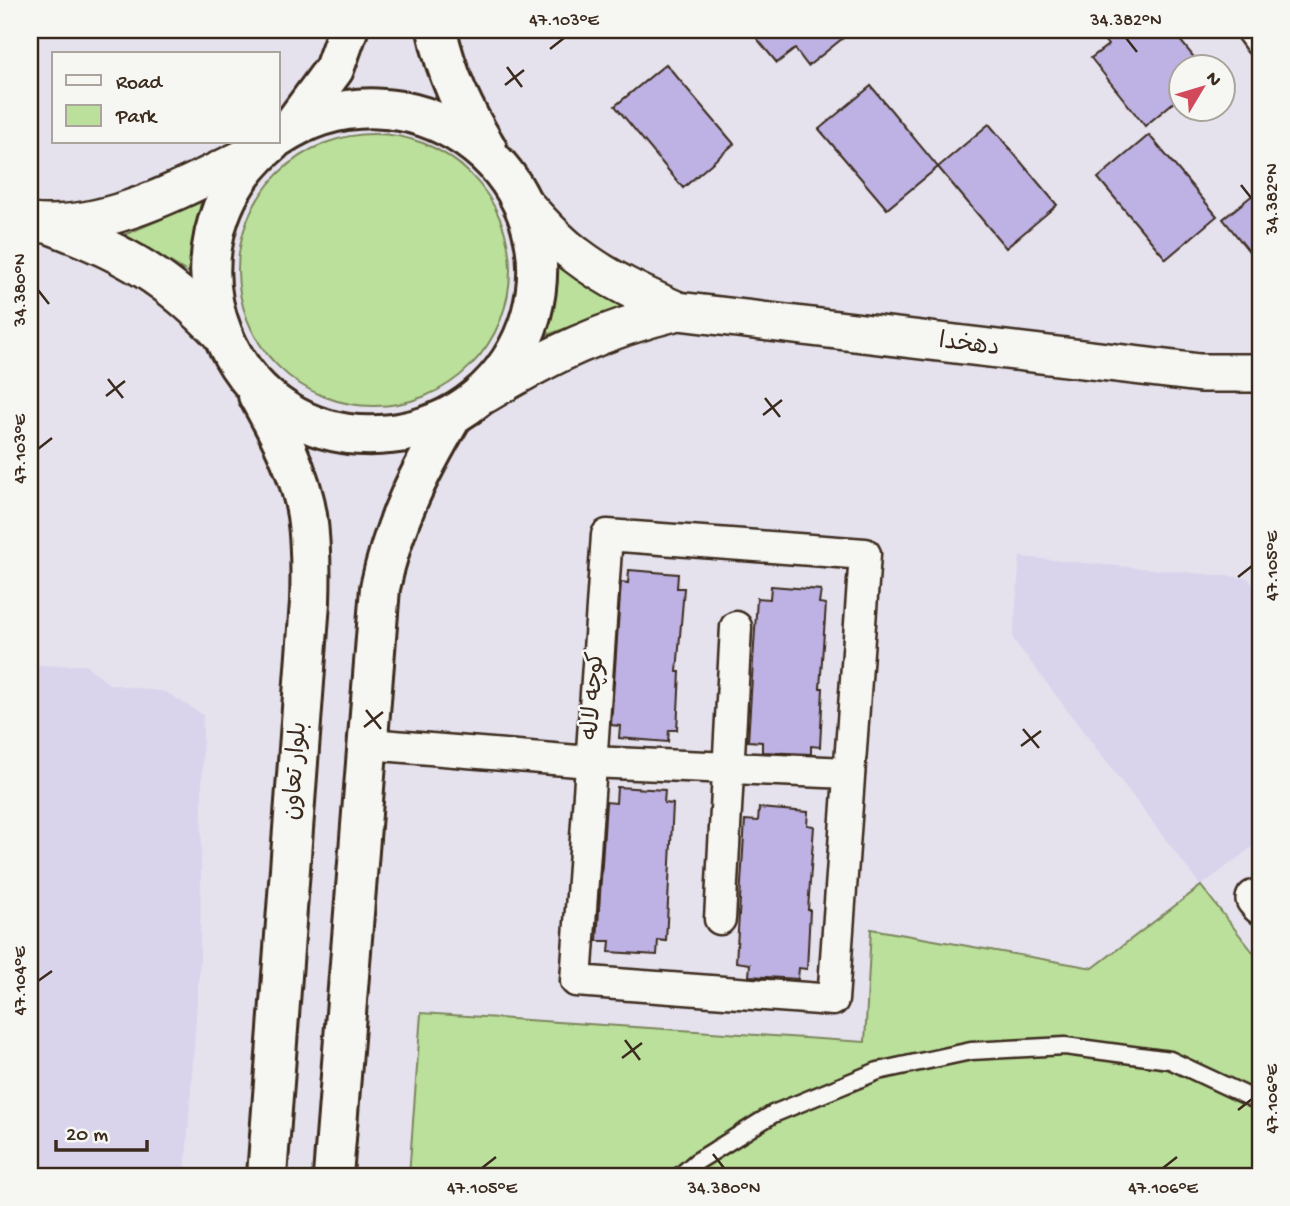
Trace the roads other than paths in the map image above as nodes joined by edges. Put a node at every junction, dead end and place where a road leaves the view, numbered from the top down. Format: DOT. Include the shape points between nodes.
graph roads {
  1 [pos="348,30"];
  2 [pos="437,30"];
  3 [pos="1251,30"];
  4 [pos="1260,42"];
  5 [pos="280,134"];
  6 [pos="280,137"];
  7 [pos="266,144"];
  8 [pos="271,144"];
  9 [pos="493,160"];
  10 [pos="521,201"];
  11 [pos="41,224"];
  12 [pos="678,311"];
  13 [pos="223,335"];
  14 [pos="1260,373"];
  15 [pos="248,377"];
  16 [pos="466,406"];
  17 [pos="736,627"];
  18 [pos="369,744"];
  19 [pos="590,762"];
  20 [pos="729,768"];
  21 [pos="849,773"];
  22 [pos="720,919"];
  23 [pos="1260,1102"];
  24 [pos="267,1176"];
  25 [pos="334,1176"];
  26 [pos="680,1176"];
  1 -- 5 [label="main road" via="334,69"];
  2 -- 9 [label="main road" via="452,84"];
  3 -- 4 [label="street"];
  6 -- 9 [label="main road" via="310,120 352,108 397,109 439,121"];
  7 -- 11 [label="street" via="146,202 89,220"];
  8 -- 13 [label="main road" via="235,183 213,235 211,292"];
  9 -- 10 [label="main road"];
  10 -- 12 [label="street" via="585,262 638,294"];
  10 -- 16 [label="main road" via="537,264 528,328 494,383"];
  11 -- 13 [label="street" via="110,249 151,272 184,296"];
  12 -- 14 [label="street, دهخدا" via="1200,373"];
  12 -- 16 [label="street" via="579,342"];
  13 -- 15 [label="main road"];
  15 -- 16 [label="main road" via="292,414 363,435 400,433 436,423"];
  15 -- 24 [label="main road, بلوار تعاون" via="296,473 307,514 311,561"];
  16 -- 18 [label="main road" via="411,490 394,530 377,612"];
  17 -- 20 [label="street"];
  18 -- 19 [label="street, کوچه لاله"];
  18 -- 25 [label="main road"];
  19 -- 20 [label="street"];
  19 -- 21 [label="street" via="576,981 833,1000"];
  19 -- 21 [label="street, کوچه لاله" via="607,535 864,554"];
  20 -- 21 [label="street"];
  20 -- 22 [label="street"];
  23 -- 26 [label="lane" via="1170,1060 1065,1045 971,1051 878,1071 773,1114"];
}
